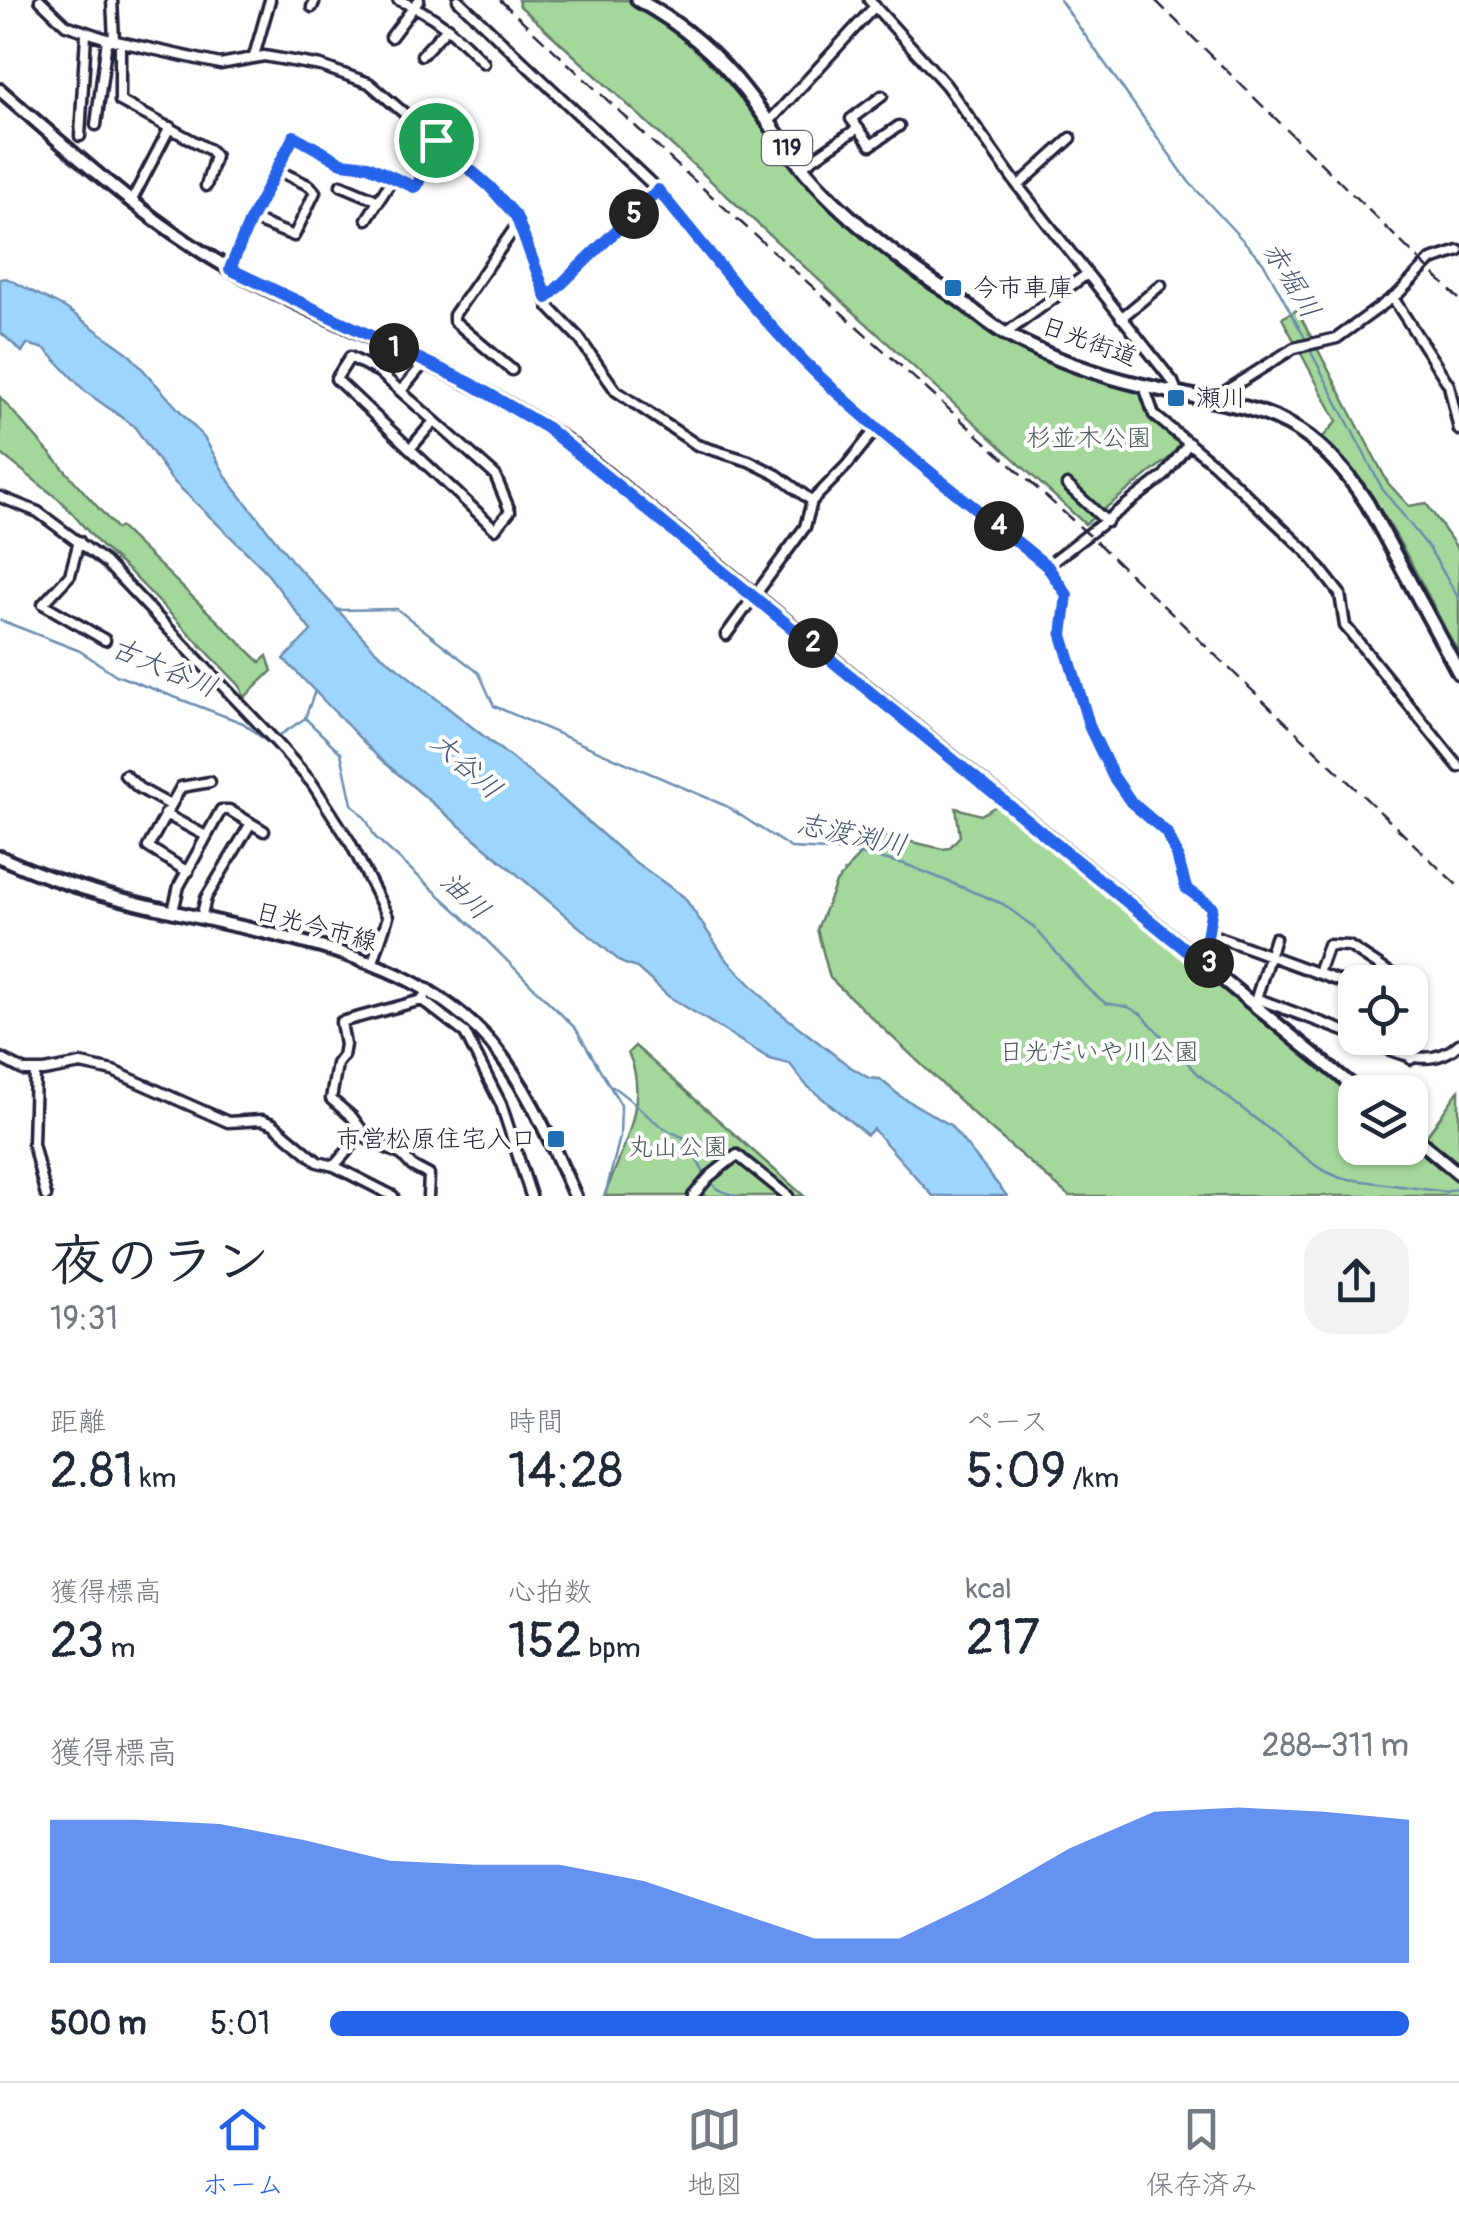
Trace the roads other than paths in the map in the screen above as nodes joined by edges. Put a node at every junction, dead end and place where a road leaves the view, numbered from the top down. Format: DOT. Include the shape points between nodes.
graph roads {
  1 [pos="40,0"];
  2 [pos="112,0"];
  3 [pos="270,0"];
  4 [pos="398,0"];
  5 [pos="458,0"];
  6 [pos="638,0"];
  7 [pos="418,3"];
  8 [pos="872,3"];
  9 [pos="448,27"];
  10 [pos="86,34"];
  11 [pos="391,37"];
  12 [pos="114,41"];
  13 [pos="422,55"];
  14 [pos="254,56"];
  15 [pos="484,63"];
  16 [pos="0,90"];
  17 [pos="882,96"];
  18 [pos="768,123"];
  19 [pos="96,125"];
  20 [pos="900,126"];
  21 [pos="170,127"];
  22 [pos="858,128"];
  23 [pos="80,136"];
  24 [pos="1071,138"];
  25 [pos="436,140"];
  26 [pos="801,167"];
  27 [pos="277,170"];
  28 [pos="392,178"];
  29 [pos="341,184"];
  30 [pos="206,186"];
  31 [pos="1018,186"];
  32 [pos="658,190"];
  33 [pos="379,200"];
  34 [pos="131,202"];
  35 [pos="251,219"];
  36 [pos="367,220"];
  37 [pos="519,222"];
  38 [pos="1459,251"];
  39 [pos="230,269"];
  40 [pos="1087,274"];
  41 [pos="1161,285"];
  42 [pos="547,298"];
  43 [pos="1393,298"];
  44 [pos="1121,318"];
  45 [pos="1006,334"];
  46 [pos="426,362"];
  47 [pos="512,370"];
  48 [pos="1144,386"];
  49 [pos="401,392"];
  50 [pos="1177,392"];
  51 [pos="1214,399"];
  52 [pos="434,420"];
  53 [pos="876,429"];
  54 [pos="1459,430"];
  55 [pos="1189,443"];
  56 [pos="410,449"];
  57 [pos="1066,485"];
  58 [pos="0,497"];
  59 [pos="812,501"];
  60 [pos="1107,522"];
  61 [pos="79,541"];
  62 [pos="1047,566"];
  63 [pos="754,595"];
  64 [pos="726,635"];
  65 [pos="105,640"];
  66 [pos="1459,673"];
  67 [pos="1459,767"];
  68 [pos="125,775"];
  69 [pos="210,782"];
  70 [pos="170,805"];
  71 [pos="165,814"];
  72 [pos="251,823"];
  73 [pos="264,832"];
  74 [pos="206,836"];
  75 [pos="0,858"];
  76 [pos="188,872"];
  77 [pos="173,911"];
  78 [pos="201,918"];
  79 [pos="1210,934"];
  80 [pos="1275,938"];
  81 [pos="1269,956"];
  82 [pos="373,962"];
  83 [pos="1378,965"];
  84 [pos="1208,968"];
  85 [pos="1318,973"];
  86 [pos="1338,983"];
  87 [pos="425,995"];
  88 [pos="1254,1005"];
  89 [pos="1338,1029"];
  90 [pos="1459,1044"];
  91 [pos="1402,1055"];
  92 [pos="1408,1055"];
  93 [pos="0,1058"];
  94 [pos="1411,1059"];
  95 [pos="35,1071"];
  96 [pos="1339,1075"];
  97 [pos="362,1134"];
  98 [pos="1428,1148"];
  99 [pos="334,1166"];
  100 [pos="1459,1174"];
  101 [pos="46,1196"];
  102 [pos="393,1196"];
  103 [pos="428,1196"];
  104 [pos="531,1196"];
  105 [pos="574,1196"];
  106 [pos="692,1196"];
  107 [pos="788,1196"];
  1 -- 10 [label="street"];
  2 -- 12 [label="street"];
  3 -- 14 [label="street"];
  4 -- 7 [label="street"];
  5 -- 32 [label="street"];
  6 -- 18 [label="highway, 日光街道 / 119" via="718,59"];
  7 -- 9 [label="street"];
  7 -- 11 [label="street"];
  8 -- 18 [label="street"];
  8 -- 31 [label="street" via="946,86"];
  9 -- 13 [label="street"];
  9 -- 15 [label="street"];
  10 -- 12 [label="street"];
  10 -- 23 [label="street"];
  12 -- 14 [label="street" via="220,64"];
  12 -- 19 [label="street"];
  12 -- 21 [label="street" via="120,100"];
  14 -- 25 [label="street" via="354,76"];
  16 -- 34 [label="main road"];
  17 -- 22 [label="street" via="851,119"];
  18 -- 26 [label="highway, 日光街道 / 119"];
  20 -- 22 [label="street" via="872,145"];
  21 -- 30 [label="street" via="215,156"];
  21 -- 34 [label="street"];
  22 -- 26 [label="street"];
  24 -- 31 [label="street"];
  25 -- 28 [label="street" via="417,186"];
  25 -- 37 [label="street"];
  26 -- 45 [label="highway, 日光街道 / 119" via="840,208"];
  27 -- 28 [label="street" via="294,136 342,163"];
  27 -- 35 [label="street"];
  27 -- 35 [label="street" via="316,192 294,236"];
  28 -- 33 [label="street"];
  29 -- 33 [label="street"];
  31 -- 40 [label="street"];
  32 -- 42 [label="street"];
  32 -- 53 [label="street" via="734,283"];
  33 -- 36 [label="street"];
  34 -- 39 [label="main road"];
  35 -- 39 [label="street"];
  37 -- 42 [label="street"];
  37 -- 47 [label="street" via="454,315"];
  38 -- 43 [label="street" via="1432,260"];
  39 -- 46 [label="main road"];
  40 -- 44 [label="street"];
  40 -- 45 [label="street"];
  41 -- 44 [label="street"];
  42 -- 59 [label="street" via="632,404 697,444 749,460"];
  43 -- 51 [label="street" via="1337,338 1294,348"];
  43 -- 54 [label="street" via="1449,385"];
  44 -- 50 [label="street"];
  45 -- 48 [label="highway, 日光街道 / 119"];
  46 -- 49 [label="street"];
  46 -- 63 [label="main road" via="556,434"];
  48 -- 50 [label="highway, 日光街道 / 119"];
  48 -- 55 [label="street" via="1154,415"];
  49 -- 52 [label="street"];
  49 -- 56 [label="street" via="350,357 336,379"];
  50 -- 51 [label="highway, 日光街道 / 119"];
  51 -- 66 [label="highway, 日光街道 / 119" via="1274,417 1334,459 1367,503"];
  52 -- 56 [label="street"];
  52 -- 56 [label="street" via="495,474 510,512 495,529"];
  53 -- 59 [label="street"];
  53 -- 62 [label="street"];
  55 -- 60 [label="street" via="1164,476"];
  55 -- 67 [label="street" via="1308,552 1340,594 1350,633"];
  57 -- 60 [label="street"];
  58 -- 61 [label="street" via="38,512"];
  59 -- 63 [label="street" via="805,528"];
  60 -- 62 [label="street"];
  61 -- 65 [label="street" via="70,575 43,604"];
  61 -- 82 [label="street" via="320,795 388,917"];
  62 -- 79 [label="street" via="1067,595 1062,635 1090,728 1131,802 1166,832 1186,888 1212,907"];
  63 -- 64 [label="street"];
  63 -- 84 [label="main road"];
  68 -- 70 [label="street"];
  69 -- 70 [label="street" via="180,787"];
  70 -- 71 [label="street"];
  71 -- 74 [label="street"];
  71 -- 76 [label="street" via="148,847"];
  72 -- 73 [label="street"];
  72 -- 74 [label="street" via="225,808"];
  72 -- 78 [label="street"];
  74 -- 76 [label="street"];
  75 -- 77 [label="main road, 日光今市線" via="80,888"];
  76 -- 77 [label="street"];
  77 -- 78 [label="main road, 日光今市線"];
  78 -- 82 [label="main road, 日光今市線"];
  79 -- 81 [label="street"];
  79 -- 84 [label="street"];
  80 -- 81 [label="street"];
  81 -- 85 [label="street"];
  81 -- 88 [label="street"];
  82 -- 87 [label="main road, 日光今市線"];
  83 -- 85 [label="street" via="1349,946 1328,945"];
  84 -- 88 [label="main road"];
  85 -- 86 [label="street"];
  87 -- 97 [label="street" via="341,1022 345,1044 331,1099"];
  87 -- 104 [label="street" via="465,1033 501,1104"];
  87 -- 105 [label="main road, 日光今市線" via="478,1030 517,1079"];
  88 -- 89 [label="street" via="1261,1000"];
  88 -- 96 [label="main road"];
  90 -- 94 [label="street"];
  91 -- 94 [label="street"];
  92 -- 94 [label="street"];
  93 -- 95 [label="street"];
  95 -- 99 [label="street" via="81,1064 113,1070 228,1122 273,1124 318,1162"];
  95 -- 101 [label="street" via="34,1144"];
  97 -- 99 [label="street"];
  97 -- 103 [label="street" via="428,1175"];
  98 -- 100 [label="main road"];
  99 -- 102 [label="street"];
  106 -- 107 [label="street" via="737,1155"];
}
